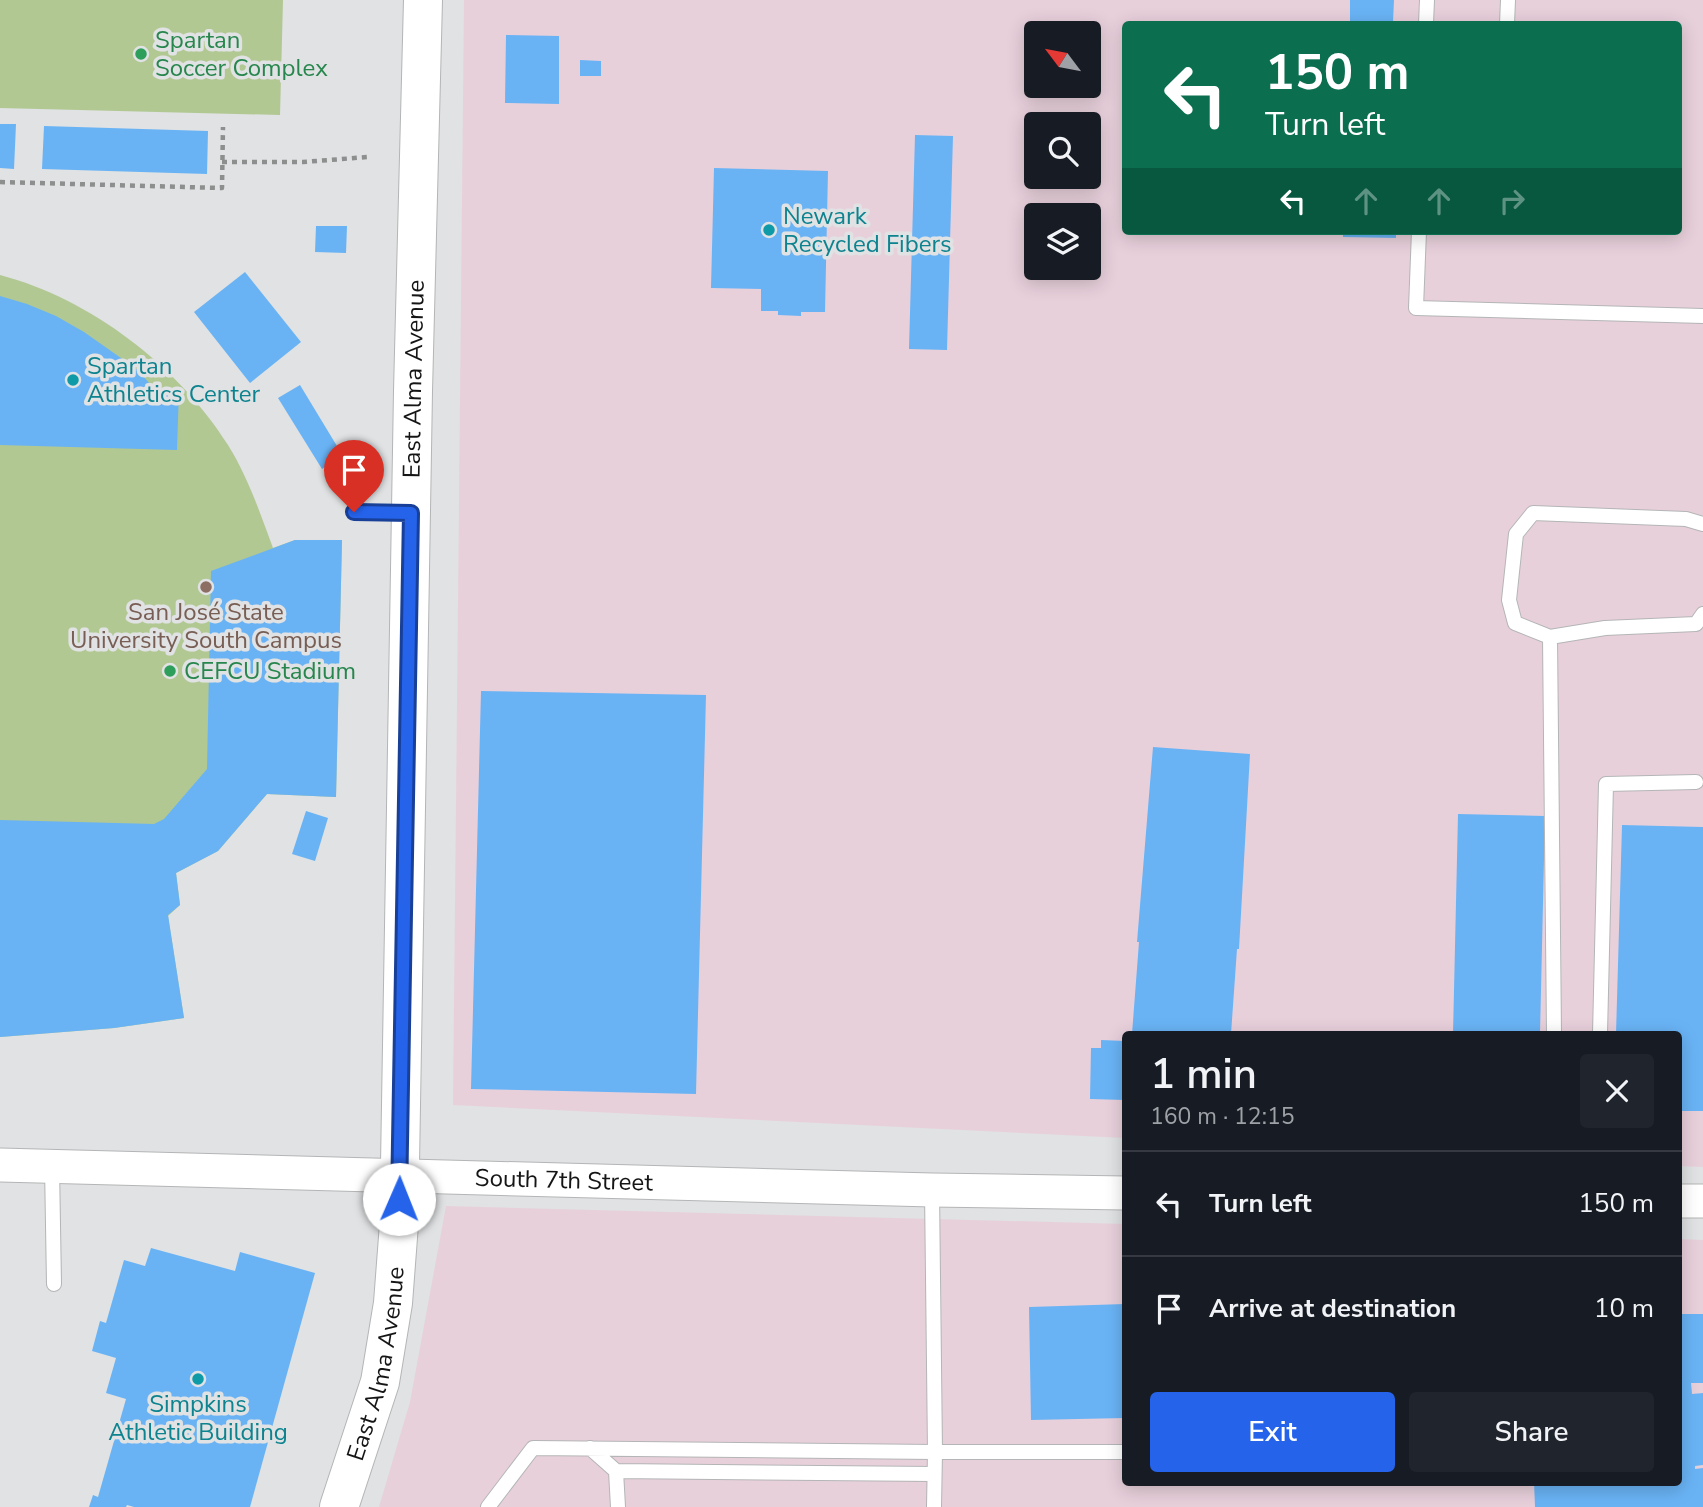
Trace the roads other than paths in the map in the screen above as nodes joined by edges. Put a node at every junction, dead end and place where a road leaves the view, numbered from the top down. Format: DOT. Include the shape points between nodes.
graph roads {
  1 [pos="423,0"];
  2 [pos="1427,0"];
  3 [pos="1508,0"];
  4 [pos="1426,21"];
  5 [pos="1507,21"];
  6 [pos="1419,235"];
  7 [pos="1703,316"];
  8 [pos="354,512"];
  9 [pos="411,513"];
  10 [pos="1703,524"];
  11 [pos="1703,614"];
  12 [pos="1550,637"];
  13 [pos="1696,782"];
  14 [pos="1554,1031"];
  15 [pos="1600,1031"];
  16 [pos="0,1165"];
  17 [pos="52,1166"];
  18 [pos="400,1174"];
  19 [pos="932,1190"];
  20 [pos="1122,1192"];
  21 [pos="1682,1201"];
  22 [pos="1703,1201"];
  23 [pos="54,1284"];
  24 [pos="590,1448"];
  25 [pos="935,1452"];
  26 [pos="1122,1452"];
  27 [pos="616,1471"];
  28 [pos="934,1474"];
  29 [pos="339,1507"];
  30 [pos="488,1507"];
  31 [pos="618,1507"];
  32 [pos="934,1507"];
  1 -- 9 [label="main road, East Alma Avenue"];
  2 -- 4 [label="lane"];
  3 -- 5 [label="lane"];
  6 -- 7 [label="lane" via="1416,308"];
  8 -- 9 [label="lane"];
  9 -- 18 [label="main road, East Alma Avenue"];
  10 -- 12 [label="lane" via="1686,519 1533,513 1516,534 1509,600 1515,624"];
  11 -- 12 [label="lane" via="1696,624 1605,628"];
  12 -- 14 [label="lane"];
  13 -- 15 [label="lane" via="1606,784"];
  16 -- 17 [label="street, South 7th Street"];
  17 -- 18 [label="street, South 7th Street"];
  17 -- 23 [label="lane"];
  18 -- 19 [label="street, South 7th Street"];
  18 -- 29 [label="main road, East Alma Avenue" via="393,1303 380,1382"];
  19 -- 20 [label="street, South 7th Street"];
  19 -- 25 [label="lane"];
  21 -- 22 [label="street"];
  24 -- 25 [label="lane"];
  24 -- 27 [label="lane"];
  24 -- 30 [label="lane" via="533,1448"];
  25 -- 26 [label="lane"];
  25 -- 28 [label="lane"];
  27 -- 28 [label="lane"];
  27 -- 31 [label="lane"];
  28 -- 32 [label="lane"];
}
